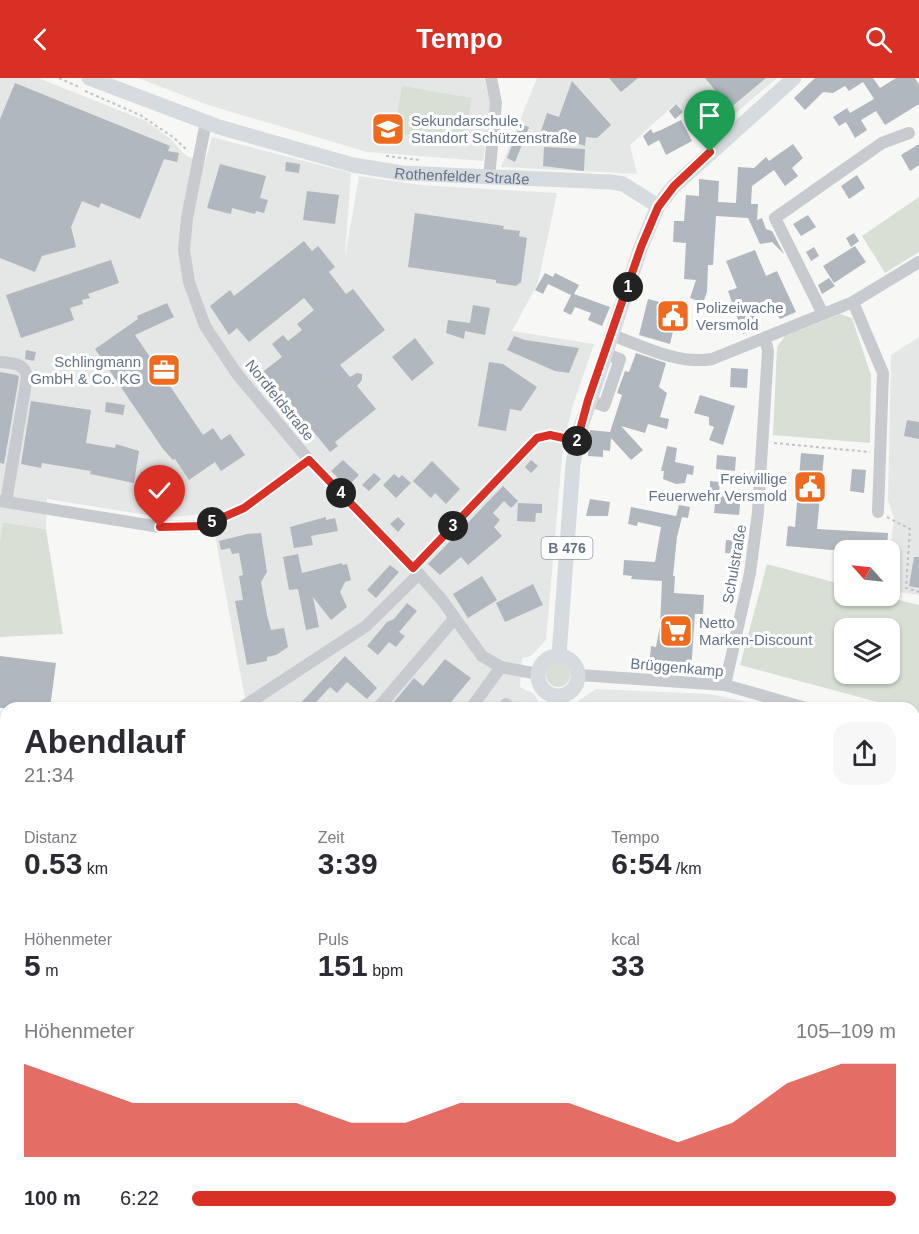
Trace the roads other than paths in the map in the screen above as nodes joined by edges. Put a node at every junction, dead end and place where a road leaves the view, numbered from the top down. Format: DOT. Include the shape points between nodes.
graph roads {
  1 [pos="88,78"];
  2 [pos="490,78"];
  3 [pos="794,78"];
  4 [pos="207,122"];
  5 [pos="909,133"];
  6 [pos="489,178"];
  7 [pos="658,207"];
  8 [pos="919,262"];
  9 [pos="853,302"];
  10 [pos="823,314"];
  11 [pos="612,335"];
  12 [pos="765,338"];
  13 [pos="0,362"];
  14 [pos="309,460"];
  15 [pos="5,474"];
  16 [pos="489,489"];
  17 [pos="3,502"];
  18 [pos="878,512"];
  19 [pos="416,571"];
  20 [pos="455,618"];
  21 [pos="559,655"];
  22 [pos="501,668"];
  23 [pos="538,674"];
  24 [pos="579,675"];
  25 [pos="725,685"];
  26 [pos="251,702"];
  27 [pos="383,702"];
  28 [pos="476,702"];
  29 [pos="556,702"];
  30 [pos="785,702"];
  1 -- 4 [label="main road, Rothenfelder Straße"];
  2 -- 6 [label="street" via="496,103"];
  3 -- 7 [label="main road, B 476" via="674,186"];
  4 -- 6 [label="main road, Rothenfelder Straße" via="353,165 402,173"];
  4 -- 14 [label="street, Nordfeldstraße" via="184,250 189,282 205,326"];
  5 -- 10 [label="street" via="882,143 775,218"];
  6 -- 7 [label="main road, Rothenfelder Straße" via="617,183"];
  7 -- 11 [label="main road, B 476"];
  8 -- 9 [label="street"];
  9 -- 10 [label="street"];
  9 -- 18 [label="street" via="883,373"];
  10 -- 12 [label="street"];
  11 -- 12 [label="street" via="700,361"];
  11 -- 21 [label="main road, B 476" via="577,441"];
  12 -- 25 [label="street, Schulstraße" via="768,351 758,512 750,573"];
  13 -- 15 [label="street" via="27,371"];
  14 -- 17 [label="street" via="244,508 203,526 160,527"];
  14 -- 19 [label="street, Nordfeldstraße"];
  15 -- 17 [label="street"];
  16 -- 19 [label="street"];
  19 -- 20 [label="street, Nordfeldstraße"];
  19 -- 26 [label="street" via="366,626"];
  20 -- 22 [label="street, Nordfeldstraße" via="482,656"];
  20 -- 27 [label="street"];
  21 -- 23 [label="main road" via="545,660"];
  21 -- 24 [label="main road" via="571,660"];
  22 -- 23 [label="street, Nordfeldstraße"];
  22 -- 28 [label="street"];
  23 -- 29 [label="main road" via="545,691"];
  24 -- 25 [label="street, Brüggenkamp"];
  24 -- 29 [label="main road" via="569,693"];
  25 -- 30 [label="street, Brüggenkamp"];
}
